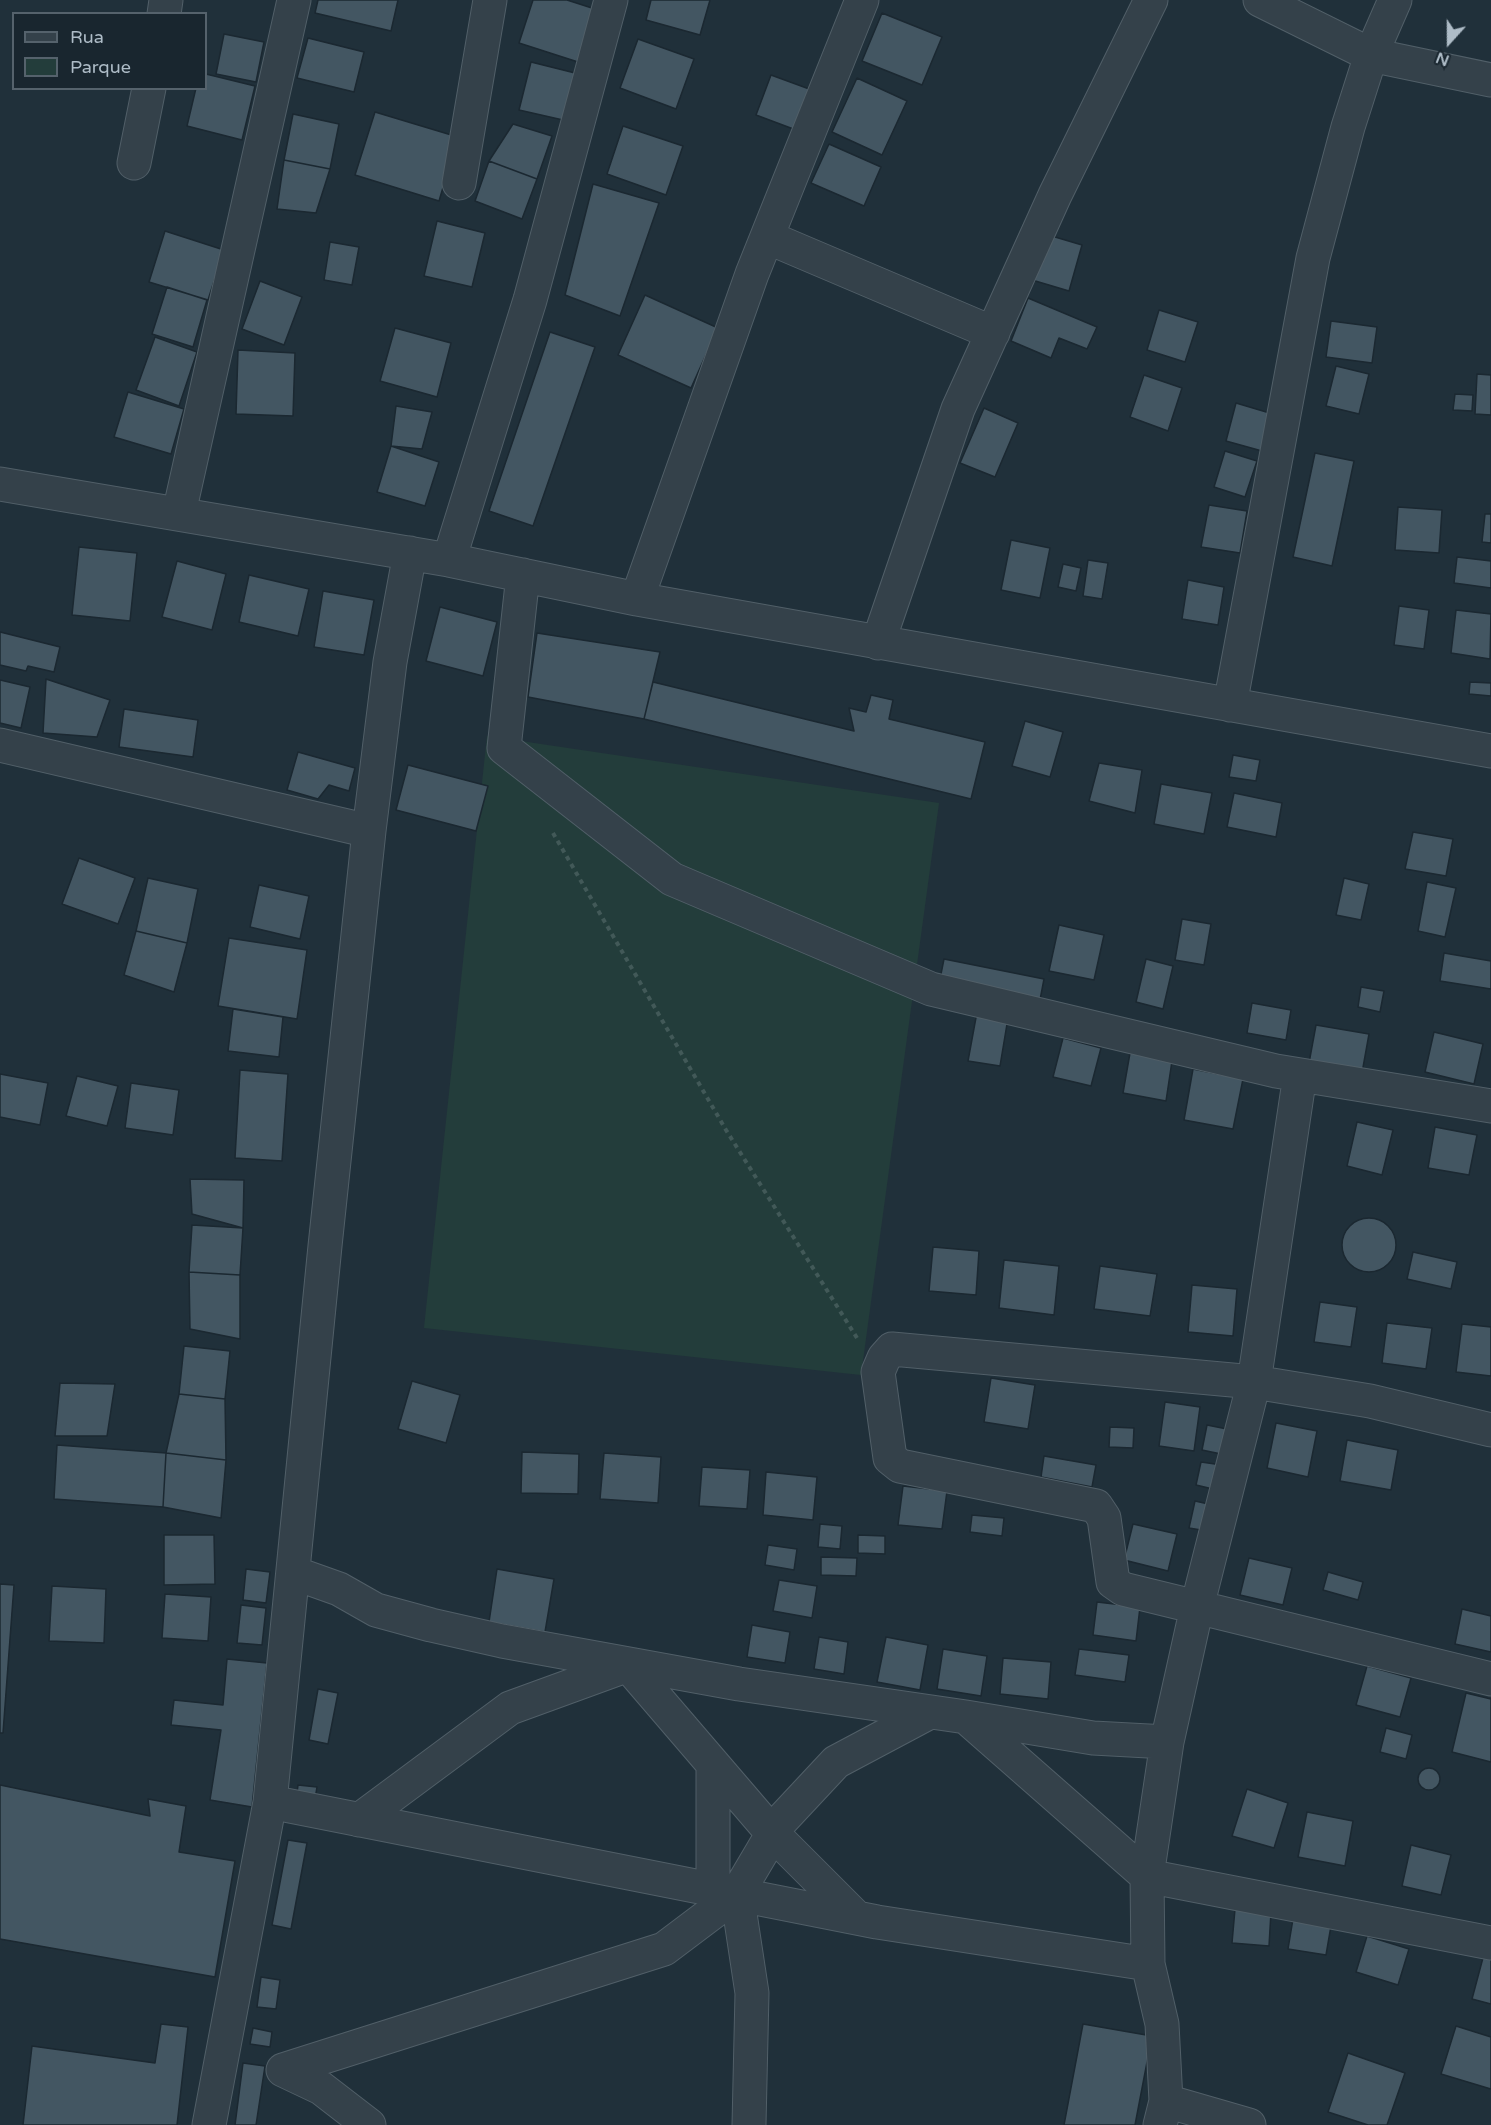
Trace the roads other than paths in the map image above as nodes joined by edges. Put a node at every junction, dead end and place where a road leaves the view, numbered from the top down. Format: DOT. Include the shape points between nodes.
graph roads {
  1 [pos="294,0"];
  2 [pos="490,0"];
  3 [pos="611,0"];
  4 [pos="862,0"];
  5 [pos="1151,0"];
  6 [pos="1260,0"];
  7 [pos="1395,0"];
  8 [pos="1371,55"];
  9 [pos="1491,80"];
  10 [pos="149,90"];
  11 [pos="134,164"];
  12 [pos="459,183"];
  13 [pos="767,237"];
  14 [pos="993,333"];
  15 [pos="0,484"];
  16 [pos="179,513"];
  17 [pos="410,553"];
  18 [pos="449,560"];
  19 [pos="523,575"];
  20 [pos="637,599"];
  21 [pos="878,643"];
  22 [pos="1230,705"];
  23 [pos="0,744"];
  24 [pos="1491,752"];
  25 [pos="369,831"];
  26 [pos="1300,1075"];
  27 [pos="1491,1106"];
  28 [pos="1254,1382"];
  29 [pos="1491,1430"];
  30 [pos="294,1573"];
  31 [pos="1197,1607"];
  32 [pos="628,1665"];
  33 [pos="1491,1679"];
  34 [pos="930,1712"];
  35 [pos="966,1717"];
  36 [pos="1167,1742"];
  37 [pos="713,1764"];
  38 [pos="270,1803"];
  39 [pos="359,1820"];
  40 [pos="773,1834"];
  41 [pos="1147,1876"];
  42 [pos="725,1892"];
  43 [pos="857,1918"];
  44 [pos="1491,1943"];
  45 [pos="1148,1964"];
  46 [pos="1163,2113"];
  47 [pos="209,2125"];
  48 [pos="369,2125"];
  49 [pos="749,2125"];
  50 [pos="1249,2125"];
  1 -- 16 [label="street"];
  2 -- 12 [label="street"];
  3 -- 18 [label="street" via="530,300"];
  4 -- 13 [label="street"];
  5 -- 14 [label="street" via="1055,195"];
  6 -- 8 [label="street"];
  7 -- 8 [label="street"];
  8 -- 9 [label="street"];
  8 -- 22 [label="street" via="1313,258"];
  10 -- 11 [label="street"];
  13 -- 14 [label="street"];
  13 -- 20 [label="street"];
  14 -- 21 [label="street" via="958,409"];
  15 -- 16 [label="street"];
  16 -- 17 [label="street"];
  17 -- 18 [label="street"];
  17 -- 25 [label="street" via="390,662"];
  18 -- 19 [label="street"];
  19 -- 20 [label="street"];
  19 -- 26 [label="street" via="504,748 672,879 931,989"];
  20 -- 21 [label="street"];
  21 -- 22 [label="street"];
  22 -- 24 [label="street"];
  23 -- 25 [label="street"];
  25 -- 30 [label="street"];
  26 -- 27 [label="street"];
  26 -- 28 [label="street"];
  28 -- 29 [label="street" via="1370,1401"];
  28 -- 31 [label="street"];
  28 -- 31 [label="street" via="892,1349 878,1372 887,1446 890,1458 900,1466 1096,1506 1104,1518 1113,1582 1123,1589"];
  30 -- 32 [label="street" via="339,1589 376,1610 430,1625"];
  30 -- 38 [label="street"];
  31 -- 33 [label="street"];
  31 -- 36 [label="street"];
  32 -- 34 [label="street"];
  32 -- 37 [label="street"];
  32 -- 39 [label="street" via="510,1708"];
  34 -- 35 [label="street"];
  34 -- 40 [label="street" via="836,1762"];
  35 -- 36 [label="street" via="1093,1738"];
  35 -- 41 [label="street"];
  36 -- 41 [label="street"];
  37 -- 40 [label="street"];
  37 -- 42 [label="street"];
  38 -- 39 [label="street"];
  38 -- 47 [label="street"];
  39 -- 42 [label="street"];
  40 -- 42 [label="street"];
  40 -- 43 [label="street"];
  41 -- 44 [label="street"];
  41 -- 45 [label="street"];
  42 -- 43 [label="street"];
  42 -- 48 [label="street" via="664,1949 283,2070 321,2088"];
  42 -- 49 [label="street" via="752,1993"];
  43 -- 45 [label="street"];
  45 -- 46 [label="street" via="1162,2024"];
  46 -- 50 [label="street"];
}
